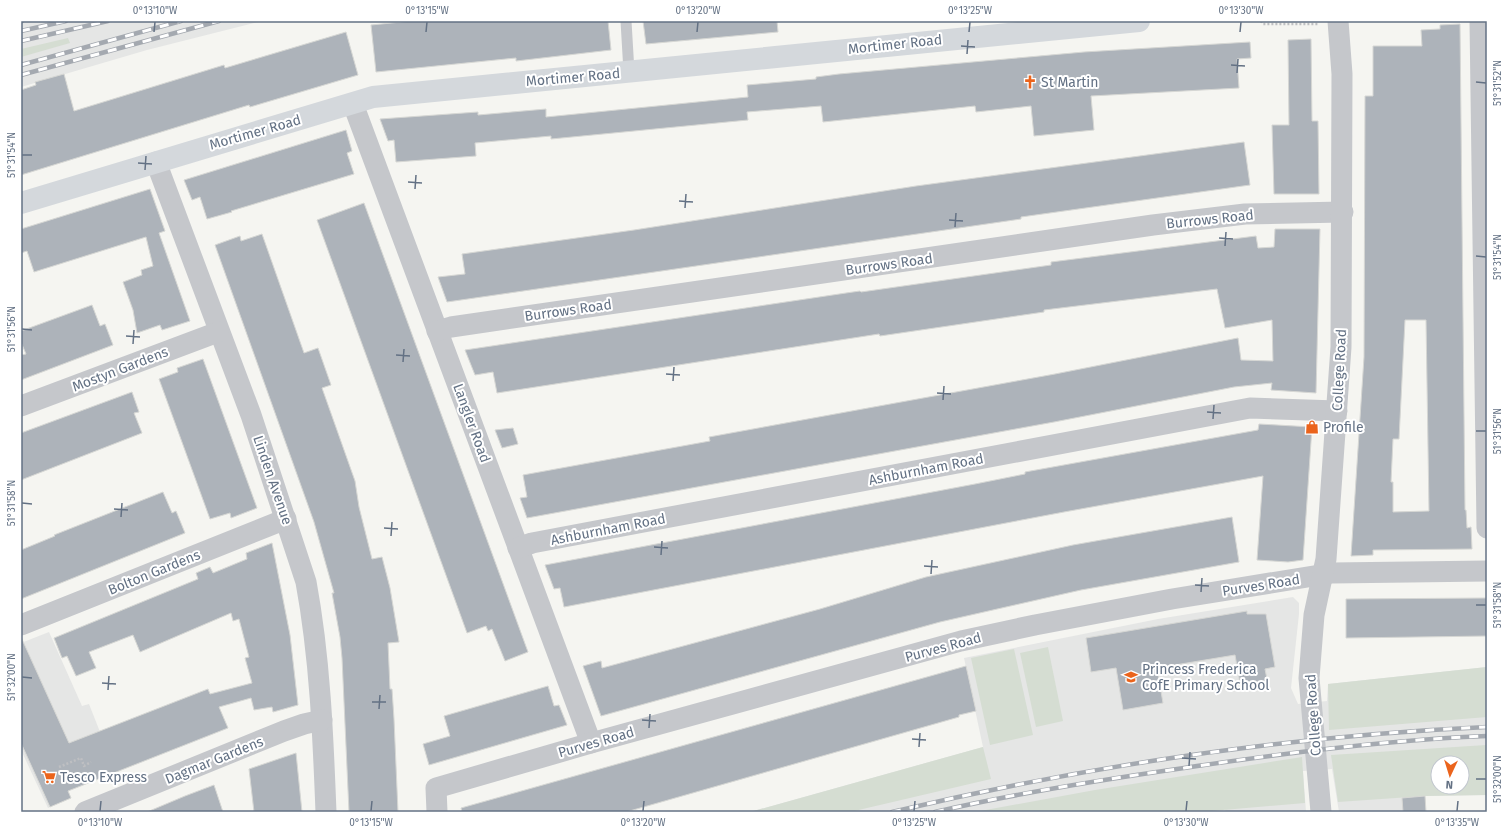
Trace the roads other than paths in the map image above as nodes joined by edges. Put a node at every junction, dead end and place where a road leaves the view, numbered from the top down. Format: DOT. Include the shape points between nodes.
graph roads {
  1 [pos="626,21"];
  2 [pos="1139,21"];
  3 [pos="1480,21"];
  4 [pos="1338,23"];
  5 [pos="629,72"];
  6 [pos="353,104"];
  7 [pos="156,162"];
  8 [pos="21,203"];
  9 [pos="1343,212"];
  10 [pos="437,330"];
  11 [pos="218,332"];
  12 [pos="21,406"];
  13 [pos="1336,411"];
  14 [pos="286,519"];
  15 [pos="1487,528"];
  16 [pos="518,548"];
  17 [pos="1487,571"];
  18 [pos="1323,575"];
  19 [pos="21,625"];
  20 [pos="322,720"];
  21 [pos="591,743"];
  22 [pos="85,812"];
  23 [pos="326,812"];
  24 [pos="437,812"];
  25 [pos="1321,812"];
  1 -- 5 [label="lane"];
  2 -- 5 [label="main road, Mortimer Road"];
  3 -- 15 [label="street"];
  4 -- 9 [label="street, College Road" via="1342,74"];
  5 -- 6 [label="main road, Mortimer Road" via="373,97"];
  6 -- 7 [label="main road, Mortimer Road"];
  6 -- 10 [label="street, Langler Road"];
  7 -- 8 [label="main road, Mortimer Road"];
  7 -- 11 [label="street, Linden Avenue"];
  9 -- 10 [label="street, Burrows Road" via="1245,214 1152,225"];
  9 -- 13 [label="street, College Road" via="1341,347"];
  10 -- 16 [label="street, Langler Road"];
  11 -- 12 [label="street, Mostyn Gardens"];
  11 -- 14 [label="street, Linden Avenue" via="251,415"];
  13 -- 16 [label="street, Ashburnham Road" via="1250,408 532,543"];
  13 -- 18 [label="street, College Road"];
  14 -- 19 [label="street, Bolton Gardens"];
  14 -- 20 [label="street, Linden Avenue" via="306,582"];
  16 -- 21 [label="street, Langler Road"];
  17 -- 18 [label="street, Purves Road"];
  18 -- 21 [label="street, Purves Road" via="1172,599 961,641"];
  18 -- 25 [label="street, College Road" via="1314,615 1309,678"];
  20 -- 22 [label="street, Dagmar Gardens" via="284,731"];
  20 -- 23 [label="street, Linden Avenue"];
  21 -- 24 [label="street, Purves Road" via="436,788"];
}
